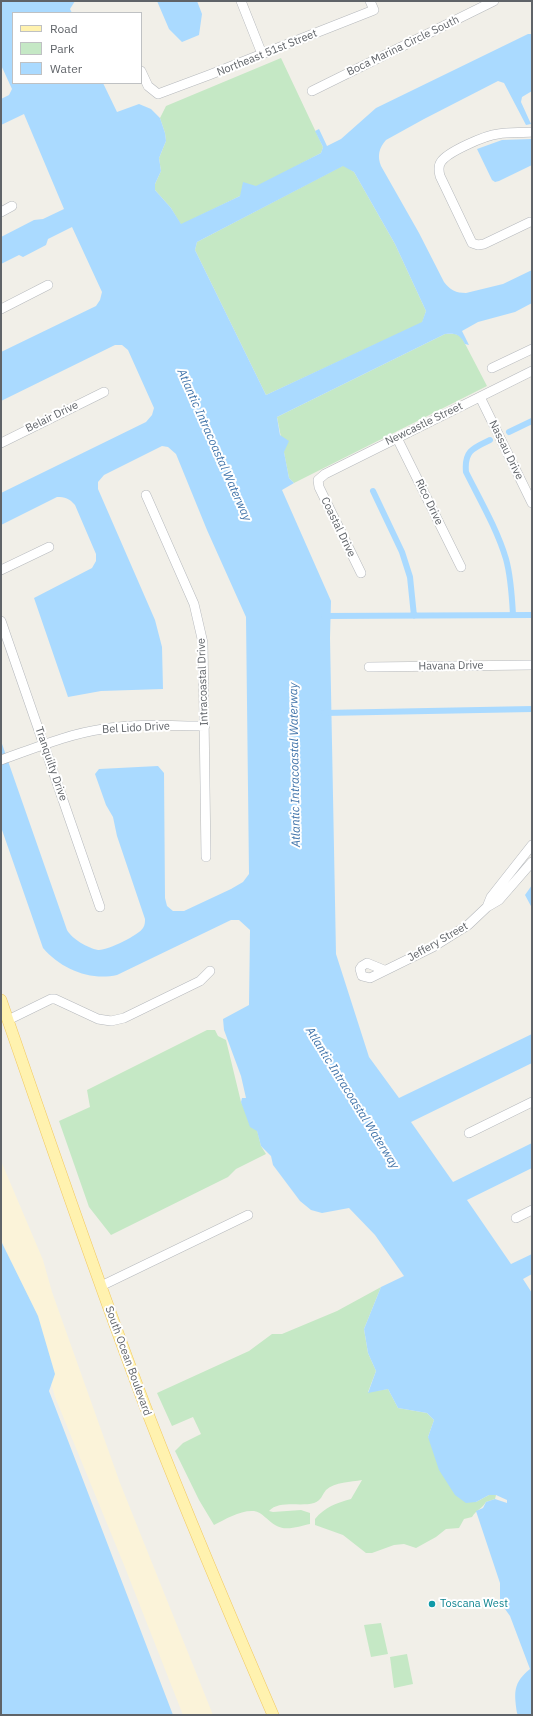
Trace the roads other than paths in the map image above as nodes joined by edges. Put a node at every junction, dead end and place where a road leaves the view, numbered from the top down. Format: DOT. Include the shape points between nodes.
graph roads {
  1 [pos="241,1"];
  2 [pos="370,1"];
  3 [pos="494,1"];
  4 [pos="262,54"];
  5 [pos="142,73"];
  6 [pos="312,91"];
  7 [pos="532,132"];
  8 [pos="12,206"];
  9 [pos="1,212"];
  10 [pos="530,222"];
  11 [pos="48,285"];
  12 [pos="1,309"];
  13 [pos="532,349"];
  14 [pos="492,368"];
  15 [pos="532,371"];
  16 [pos="104,392"];
  17 [pos="480,397"];
  18 [pos="397,438"];
  19 [pos="1,443"];
  20 [pos="318,480"];
  21 [pos="146,495"];
  22 [pos="532,503"];
  23 [pos="49,546"];
  24 [pos="461,567"];
  25 [pos="1,570"];
  26 [pos="361,573"];
  27 [pos="1,621"];
  28 [pos="532,665"];
  29 [pos="369,667"];
  30 [pos="205,726"];
  31 [pos="44,744"];
  32 [pos="4,759"];
  33 [pos="532,845"];
  34 [pos="206,857"];
  35 [pos="532,862"];
  36 [pos="100,907"];
  37 [pos="487,907"];
  38 [pos="384,970"];
  39 [pos="210,971"];
  40 [pos="1,1000"];
  41 [pos="8,1020"];
  42 [pos="532,1102"];
  43 [pos="469,1134"];
  44 [pos="532,1210"];
  45 [pos="248,1215"];
  46 [pos="516,1218"];
  47 [pos="101,1286"];
  48 [pos="273,1715"];
  1 -- 4 [label="street"];
  2 -- 4 [label="street, Northeast 51st Street" via="374,10"];
  3 -- 6 [label="street, Boca Marina Circle South"];
  4 -- 5 [label="street, Northeast 51st Street" via="158,94 148,86"];
  7 -- 10 [label="street" via="500,133 481,138 447,155 440,162 439,169 472,243 484,244"];
  8 -- 9 [label="street"];
  11 -- 12 [label="street"];
  13 -- 14 [label="street"];
  15 -- 17 [label="street, Newcastle Street"];
  16 -- 19 [label="street, Belair Drive"];
  17 -- 18 [label="street, Newcastle Street"];
  17 -- 22 [label="street, Nassau Drive"];
  18 -- 20 [label="street, Newcastle Street" via="325,474"];
  18 -- 24 [label="street, Rico Drive"];
  20 -- 26 [label="street, Coastal Drive" via="319,487"];
  21 -- 30 [label="street, Intracoastal Drive" via="197,615 204,654"];
  23 -- 25 [label="street"];
  27 -- 31 [label="street, Tranquilty Drive"];
  28 -- 29 [label="street, Havana Drive"];
  30 -- 31 [label="street, Bel Lido Drive" via="105,728"];
  30 -- 34 [label="street, Intracoastal Drive"];
  31 -- 32 [label="street, Bel Lido Drive"];
  31 -- 36 [label="street, Tranquilty Drive"];
  33 -- 37 [label="street, Jeffery Street" via="491,897"];
  35 -- 37 [label="street, Jeffery Street" via="499,900"];
  37 -- 38 [label="street, Jeffery Street" via="468,925 450,937"];
  39 -- 41 [label="street" via="200,980 120,1019 98,1019 55,999"];
  40 -- 41 [label="main road, South Ocean Boulevard"];
  41 -- 47 [label="main road, South Ocean Boulevard"];
  42 -- 43 [label="street"];
  44 -- 46 [label="street"];
  45 -- 47 [label="street"];
  47 -- 48 [label="main road, South Ocean Boulevard" via="179,1493"];
}
